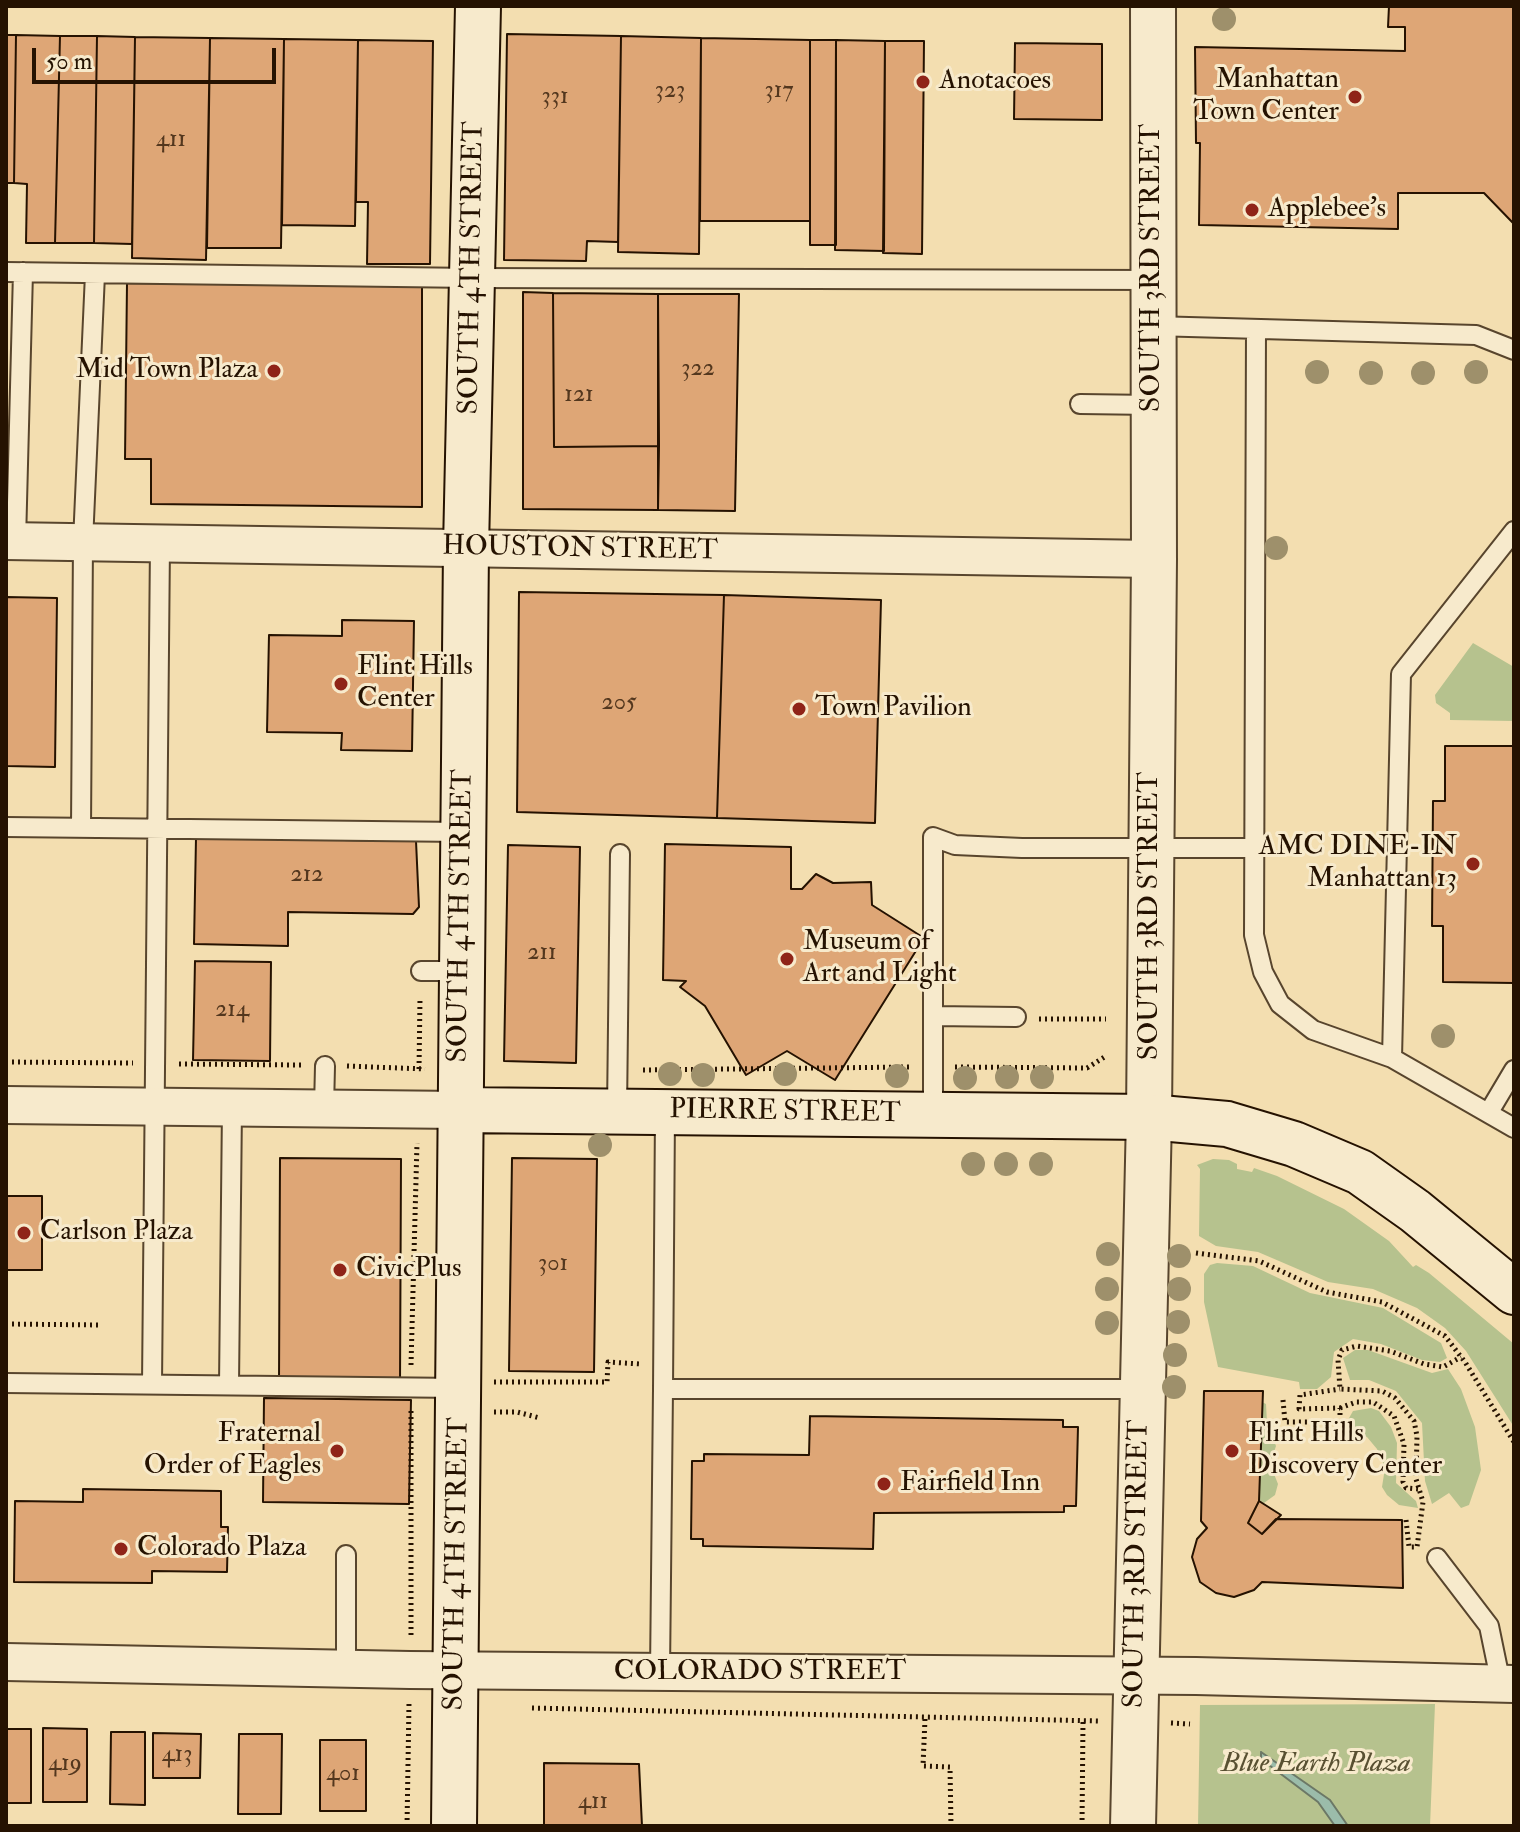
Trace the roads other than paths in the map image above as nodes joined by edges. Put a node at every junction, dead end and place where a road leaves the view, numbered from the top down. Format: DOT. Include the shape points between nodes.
graph roads {
  1 [pos="478,6"];
  2 [pos="1153,6"];
  3 [pos="14,272"];
  4 [pos="95,274"];
  5 [pos="474,278"];
  6 [pos="1153,280"];
  7 [pos="1153,326"];
  8 [pos="1256,329"];
  9 [pos="1514,350"];
  10 [pos="1080,404"];
  11 [pos="1153,405"];
  12 [pos="1514,531"];
  13 [pos="11,541"];
  14 [pos="83,542"];
  15 [pos="160,544"];
  16 [pos="466,548"];
  17 [pos="1154,559"];
  18 [pos="6,827"];
  19 [pos="81,828"];
  20 [pos="156,829"];
  21 [pos="463,832"];
  22 [pos="1151,846"];
  23 [pos="1253,848"];
  24 [pos="620,854"];
  25 [pos="933,1016"];
  26 [pos="1024,1018"];
  27 [pos="1392,1058"];
  28 [pos="325,1066"];
  29 [pos="1514,1070"];
  30 [pos="617,1091"];
  31 [pos="6,1105"];
  32 [pos="157,1107"];
  33 [pos="232,1107"];
  34 [pos="324,1108"];
  35 [pos="459,1110"];
  36 [pos="665,1112"];
  37 [pos="1489,1112"];
  38 [pos="933,1114"];
  39 [pos="1149,1117"];
  40 [pos="1514,1128"];
  41 [pos="1514,1292"];
  42 [pos="6,1383"];
  43 [pos="152,1384"];
  44 [pos="229,1385"];
  45 [pos="663,1389"];
  46 [pos="1142,1389"];
  47 [pos="482,1394"];
  48 [pos="346,1555"];
  49 [pos="1437,1558"];
  50 [pos="6,1662"];
  51 [pos="346,1668"];
  52 [pos="660,1672"];
  53 [pos="1134,1676"];
  54 [pos="1508,1684"];
  55 [pos="456,1688"];
  56 [pos="454,1826"];
  57 [pos="1133,1826"];
  1 -- 5 [label="main road, SOUTH 4TH STREET"];
  2 -- 6 [label="main road, SOUTH 3RD STREET"];
  3 -- 4 [label="lane"];
  3 -- 13 [label="lane"];
  4 -- 5 [label="lane"];
  4 -- 14 [label="lane"];
  5 -- 6 [label="lane"];
  5 -- 16 [label="main road, SOUTH 4TH STREET"];
  6 -- 7 [label="main road, SOUTH 3RD STREET"];
  7 -- 8 [label="lane"];
  7 -- 11 [label="main road, SOUTH 3RD STREET"];
  8 -- 9 [label="lane" via="1476,335"];
  8 -- 23 [label="lane"];
  10 -- 11 [label="lane"];
  11 -- 17 [label="main road, SOUTH 3RD STREET"];
  12 -- 27 [label="lane" via="1401,674"];
  13 -- 14 [label="street, HOUSTON STREET"];
  14 -- 15 [label="street, HOUSTON STREET"];
  14 -- 19 [label="lane"];
  15 -- 16 [label="street, HOUSTON STREET"];
  15 -- 20 [label="lane"];
  16 -- 17 [label="street, HOUSTON STREET"];
  16 -- 21 [label="main road, SOUTH 4TH STREET"];
  17 -- 22 [label="main road, SOUTH 3RD STREET"];
  18 -- 19 [label="lane"];
  19 -- 20 [label="lane"];
  20 -- 21 [label="lane"];
  20 -- 32 [label="lane"];
  21 -- 35 [label="main road, SOUTH 4TH STREET" via="441,971"];
  22 -- 23 [label="lane"];
  22 -- 25 [label="lane" via="982,847 933,837"];
  22 -- 39 [label="main road, SOUTH 3RD STREET"];
  23 -- 27 [label="lane" via="1254,935 1263,972 1280,1004 1313,1030"];
  24 -- 30 [label="lane"];
  25 -- 26 [label="lane"];
  25 -- 38 [label="lane"];
  27 -- 37 [label="lane"];
  28 -- 34 [label="lane"];
  29 -- 37 [label="lane"];
  30 -- 35 [label="main road, PIERRE STREET"];
  30 -- 36 [label="main road, PIERRE STREET"];
  31 -- 32 [label="street, PIERRE STREET"];
  32 -- 33 [label="street, PIERRE STREET"];
  32 -- 43 [label="lane"];
  33 -- 34 [label="street, PIERRE STREET"];
  33 -- 44 [label="lane"];
  34 -- 35 [label="street, PIERRE STREET"];
  35 -- 47 [label="main road, SOUTH 4TH STREET"];
  36 -- 38 [label="main road, PIERRE STREET"];
  36 -- 45 [label="lane"];
  37 -- 40 [label="lane"];
  38 -- 39 [label="main road, PIERRE STREET"];
  39 -- 41 [label="main road, PIERRE STREET" via="1227,1124 1360,1172"];
  39 -- 46 [label="main road, SOUTH 3RD STREET"];
  42 -- 43 [label="lane"];
  43 -- 44 [label="lane"];
  44 -- 47 [label="lane" via="411,1387"];
  45 -- 46 [label="lane"];
  45 -- 52 [label="lane"];
  46 -- 53 [label="main road, SOUTH 3RD STREET"];
  47 -- 55 [label="main road, SOUTH 4TH STREET"];
  48 -- 51 [label="lane"];
  49 -- 54 [label="lane" via="1489,1626"];
  50 -- 51 [label="street, COLORADO STREET"];
  51 -- 55 [label="street, COLORADO STREET" via="410,1687"];
  52 -- 53 [label="street, COLORADO STREET"];
  52 -- 55 [label="street, COLORADO STREET"];
  53 -- 54 [label="street, COLORADO STREET"];
  53 -- 57 [label="main road, SOUTH 3RD STREET"];
  55 -- 56 [label="main road, SOUTH 4TH STREET"];
}
